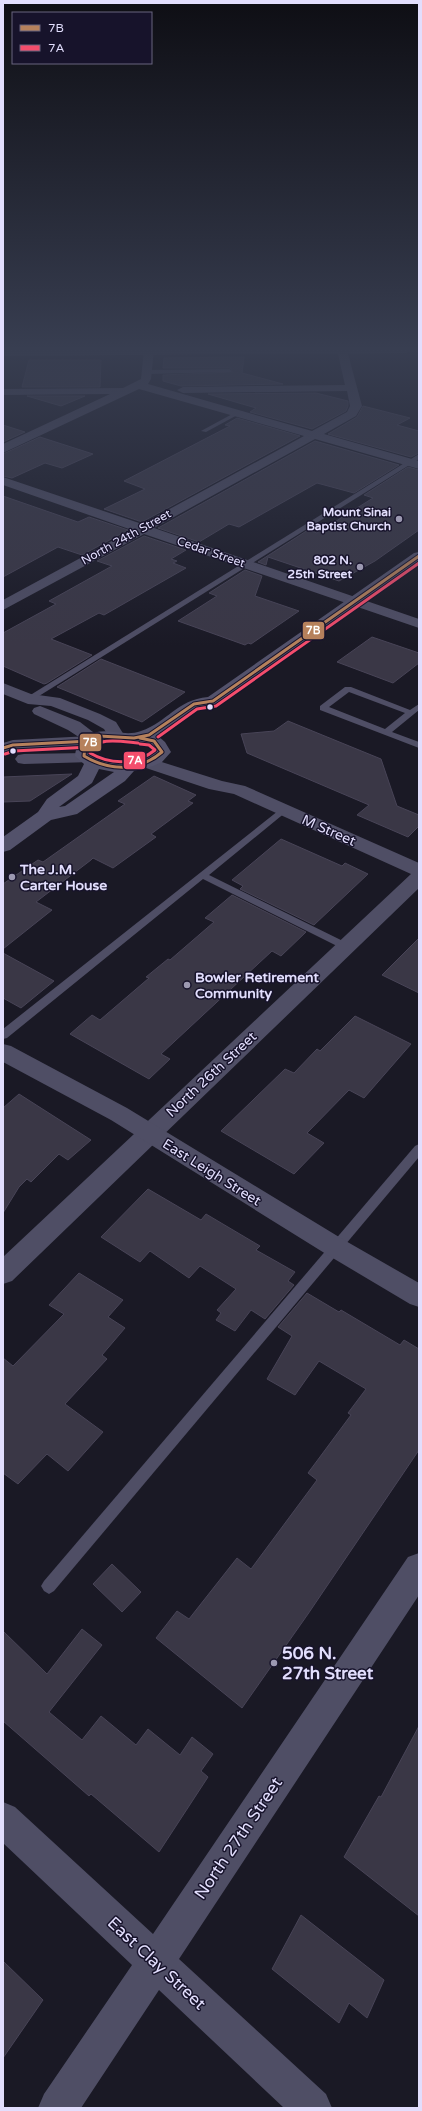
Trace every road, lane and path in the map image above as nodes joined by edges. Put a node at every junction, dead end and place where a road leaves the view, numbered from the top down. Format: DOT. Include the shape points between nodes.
graph roads {
  1 [pos="288,449"];
  2 [pos="362,449"];
  3 [pos="419,456"];
  4 [pos="414,463"];
  5 [pos="3,481"];
  6 [pos="141,528"];
  7 [pos="419,556"];
  8 [pos="244,564"];
  9 [pos="355,602"];
  10 [pos="3,606"];
  11 [pos="419,624"];
  12 [pos="3,688"];
  13 [pos="28,699"];
  14 [pos="213,701"];
  15 [pos="419,706"];
  16 [pos="411,713"];
  17 [pos="387,732"];
  18 [pos="116,735"];
  19 [pos="140,738"];
  20 [pos="92,740"];
  21 [pos="419,745"];
  22 [pos="161,747"];
  23 [pos="3,748"];
  24 [pos="3,758"];
  25 [pos="89,760"];
  26 [pos="149,763"];
  27 [pos="130,766"];
  28 [pos="239,790"];
  29 [pos="283,810"];
  30 [pos="44,816"];
  31 [pos="3,846"];
  32 [pos="419,870"];
  33 [pos="202,875"];
  34 [pos="419,877"];
  35 [pos="345,946"];
  36 [pos="3,1035"];
  37 [pos="3,1052"];
  38 [pos="149,1132"];
  39 [pos="419,1149"];
  40 [pos="335,1247"];
  41 [pos="3,1273"];
  42 [pos="419,1296"];
  43 [pos="419,1568"];
  44 [pos="48,1586"];
  45 [pos="3,1819"];
  46 [pos="155,1961"];
  47 [pos="58,2108"];
  48 [pos="312,2108"];
  1 -- 6 [label="street, North 24th Street"];
  2 -- 4 [label="street"];
  3 -- 4 [label="lane"];
  4 -- 8 [label="lane"];
  5 -- 6 [label="street, Cedar Street"];
  6 -- 8 [label="street, Cedar Street"];
  6 -- 10 [label="street, North 24th Street"];
  7 -- 9 [label="main road"];
  8 -- 9 [label="street, Cedar Street"];
  8 -- 13 [label="lane"];
  9 -- 11 [label="street, Cedar Street"];
  9 -- 14 [label="main road"];
  12 -- 13 [label="street"];
  13 -- 18 [label="street" via="54,701 94,717 110,726"];
  13 -- 20 [label="street" via="36,708 74,726"];
  14 -- 19 [label="main road" via="196,704 156,731"];
  14 -- 22 [label="main road" via="211,710"];
  15 -- 16 [label="lane"];
  16 -- 17 [label="lane"];
  16 -- 17 [label="lane" via="348,689 323,708"];
  17 -- 21 [label="lane"];
  18 -- 19 [label="main road"];
  18 -- 20 [label="main road"];
  19 -- 22 [label="main road" via="154,741"];
  20 -- 23 [label="street"];
  20 -- 25 [label="main road" via="84,749"];
  22 -- 26 [label="main road" via="162,752 158,758"];
  22 -- 28 [label="street, M Street" via="229,778"];
  24 -- 25 [label="street"];
  25 -- 27 [label="main road"];
  25 -- 30 [label="main road" via="86,779 53,803"];
  26 -- 27 [label="main road"];
  26 -- 28 [label="street, M Street" via="176,770 217,786"];
  27 -- 30 [label="main road" via="119,777 71,810"];
  28 -- 29 [label="street, M Street"];
  29 -- 32 [label="street, M Street"];
  29 -- 33 [label="lane"];
  30 -- 31 [label="main road"];
  33 -- 35 [label="lane"];
  33 -- 36 [label="lane"];
  34 -- 35 [label="street, North 26th Street"];
  35 -- 38 [label="street, North 26th Street"];
  37 -- 38 [label="street, East Leigh Street"];
  38 -- 40 [label="street, East Leigh Street"];
  38 -- 41 [label="street, North 26th Street"];
  39 -- 40 [label="lane"];
  40 -- 42 [label="street, East Leigh Street"];
  40 -- 44 [label="lane"];
  43 -- 46 [label="street, North 27th Street"];
  45 -- 46 [label="street, East Clay Street"];
  46 -- 47 [label="street, North 27th Street"];
  46 -- 48 [label="street, East Clay Street"];
}
